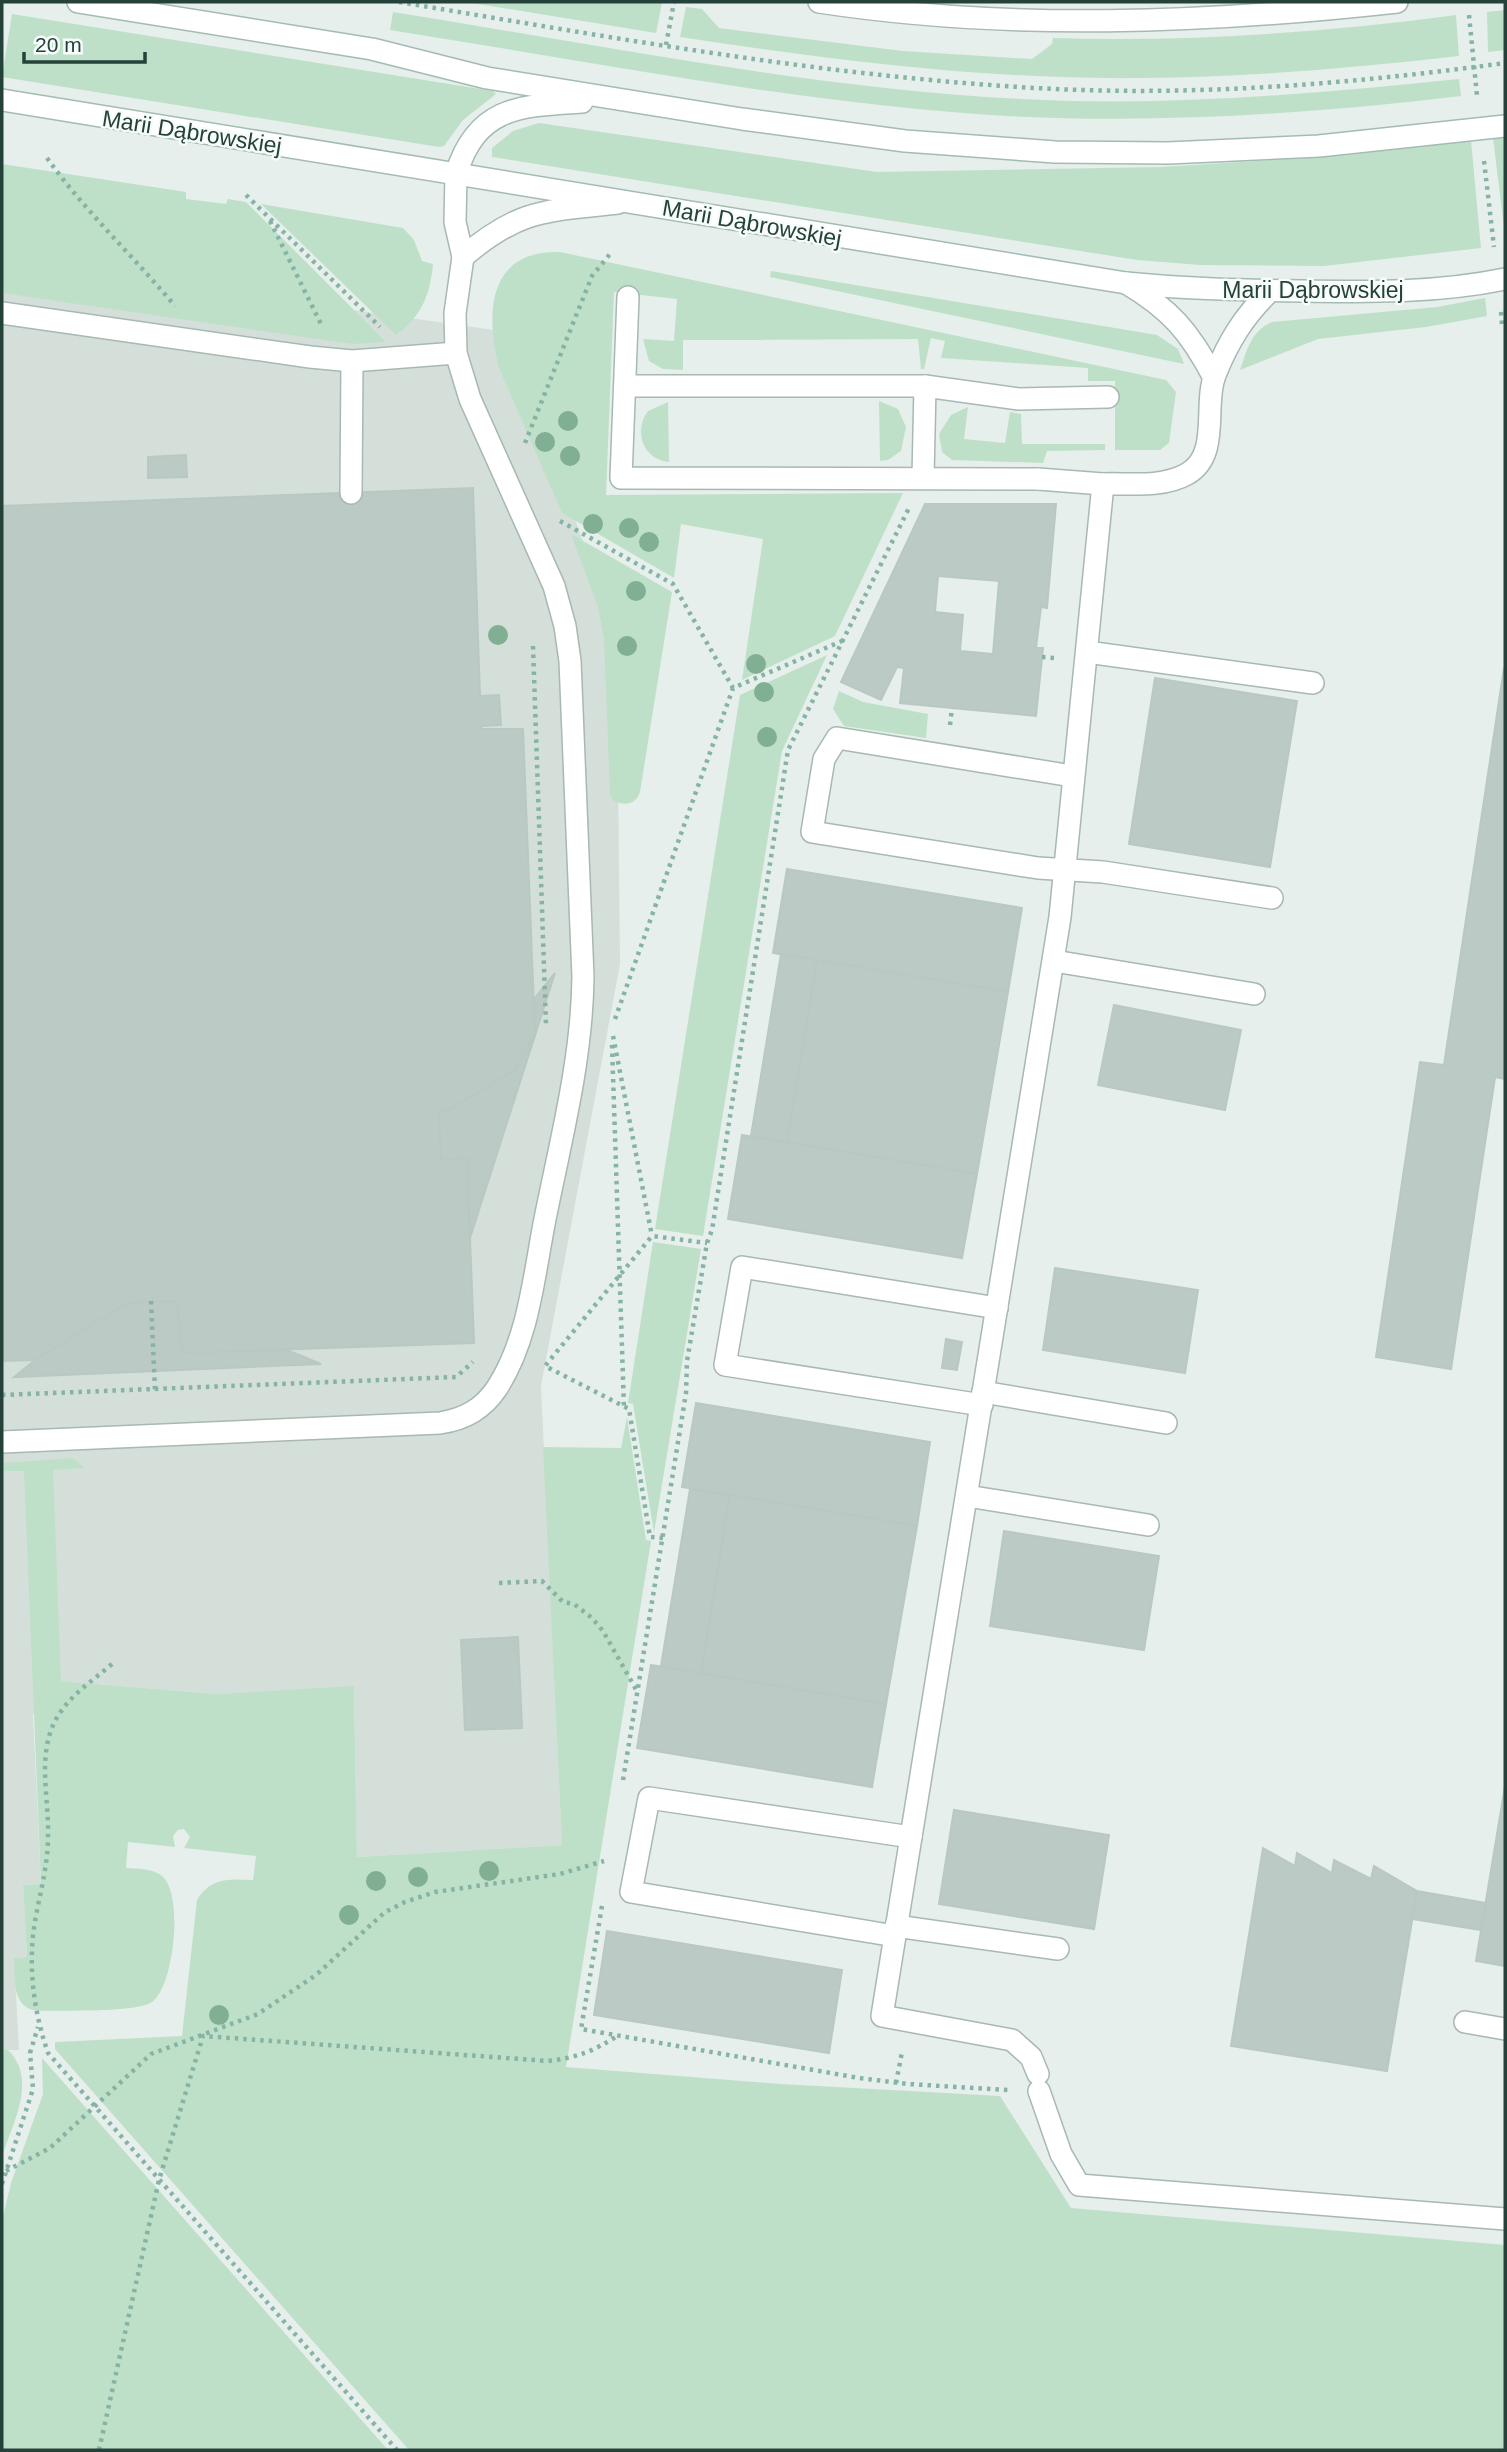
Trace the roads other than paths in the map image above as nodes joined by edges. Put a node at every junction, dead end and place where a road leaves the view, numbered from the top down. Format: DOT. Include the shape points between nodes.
graph roads {
  1 [pos="78,2"];
  2 [pos="819,2"];
  3 [pos="1396,2"];
  4 [pos="853,4"];
  5 [pos="1198,11"];
  6 [pos="2,100"];
  7 [pos="622,100"];
  8 [pos="1505,126"];
  9 [pos="456,174"];
  10 [pos="625,202"];
  11 [pos="463,257"];
  12 [pos="1505,279"];
  13 [pos="1126,283"];
  14 [pos="1270,290"];
  15 [pos="628,297"];
  16 [pos="2,313"];
  17 [pos="456,353"];
  18 [pos="345,360"];
  19 [pos="1214,378"];
  20 [pos="625,386"];
  21 [pos="925,386"];
  22 [pos="1108,397"];
  23 [pos="923,477"];
  24 [pos="1102,484"];
  25 [pos="351,493"];
  26 [pos="1087,652"];
  27 [pos="1313,683"];
  28 [pos="1072,776"];
  29 [pos="1066,870"];
  30 [pos="1272,898"];
  31 [pos="1054,961"];
  32 [pos="1254,994"];
  33 [pos="997,1308"];
  34 [pos="982,1398"];
  35 [pos="1166,1423"];
  36 [pos="2,1442"];
  37 [pos="967,1496"];
  38 [pos="1148,1525"];
  39 [pos="911,1838"];
  40 [pos="895,1931"];
  41 [pos="1058,1949"];
  42 [pos="1465,2022"];
  43 [pos="1505,2029"];
  44 [pos="1505,2219"];
  1 -- 7 [label="street" via="372,49 487,78"];
  2 -- 4 [label="street"];
  3 -- 5 [label="street"];
  4 -- 5 [label="street" via="987,18 1130,22"];
  6 -- 9 [label="street, Marii Dąbrowskiej"];
  7 -- 8 [label="street" via="877,138 1055,152 1235,151"];
  7 -- 9 [label="street" via="538,105 499,115 472,137"];
  9 -- 10 [label="street, Marii Dąbrowskiej"];
  9 -- 11 [label="street" via="455,222"];
  10 -- 11 [label="street" via="528,215 489,234"];
  10 -- 13 [label="street, Marii Dąbrowskiej"];
  11 -- 17 [label="street" via="455,313"];
  12 -- 14 [label="street, Marii Dąbrowskiej" via="1445,290"];
  13 -- 14 [label="street, Marii Dąbrowskiej"];
  13 -- 19 [label="street" via="1170,313 1192,338"];
  14 -- 19 [label="street" via="1237,327"];
  15 -- 20 [label="street"];
  16 -- 18 [label="street"];
  17 -- 18 [label="street"];
  17 -- 36 [label="street" via="470,399 554,586 570,661 583,977 581,1028 528,1308 514,1356 481,1407 440,1423"];
  18 -- 25 [label="street"];
  19 -- 24 [label="street" via="1207,442 1198,465 1160,483"];
  20 -- 21 [label="street"];
  20 -- 23 [label="street" via="621,478"];
  21 -- 22 [label="street" via="1019,399"];
  21 -- 23 [label="street"];
  23 -- 24 [label="street"];
  24 -- 26 [label="street"];
  26 -- 27 [label="street"];
  26 -- 28 [label="street"];
  28 -- 29 [label="street"];
  28 -- 29 [label="street" via="837,738 824,759 812,832"];
  29 -- 30 [label="street"];
  29 -- 31 [label="street"];
  31 -- 32 [label="street"];
  31 -- 33 [label="street"];
  33 -- 34 [label="street"];
  33 -- 34 [label="street" via="742,1268 725,1365"];
  34 -- 35 [label="street"];
  34 -- 37 [label="street"];
  37 -- 38 [label="street"];
  37 -- 39 [label="street"];
  39 -- 40 [label="street"];
  39 -- 40 [label="street" via="649,1798 631,1892"];
  40 -- 41 [label="street"];
  40 -- 44 [label="street" via="882,2016 1012,2040 1031,2057 1061,2154 1079,2185"];
  42 -- 43 [label="street"];
}
